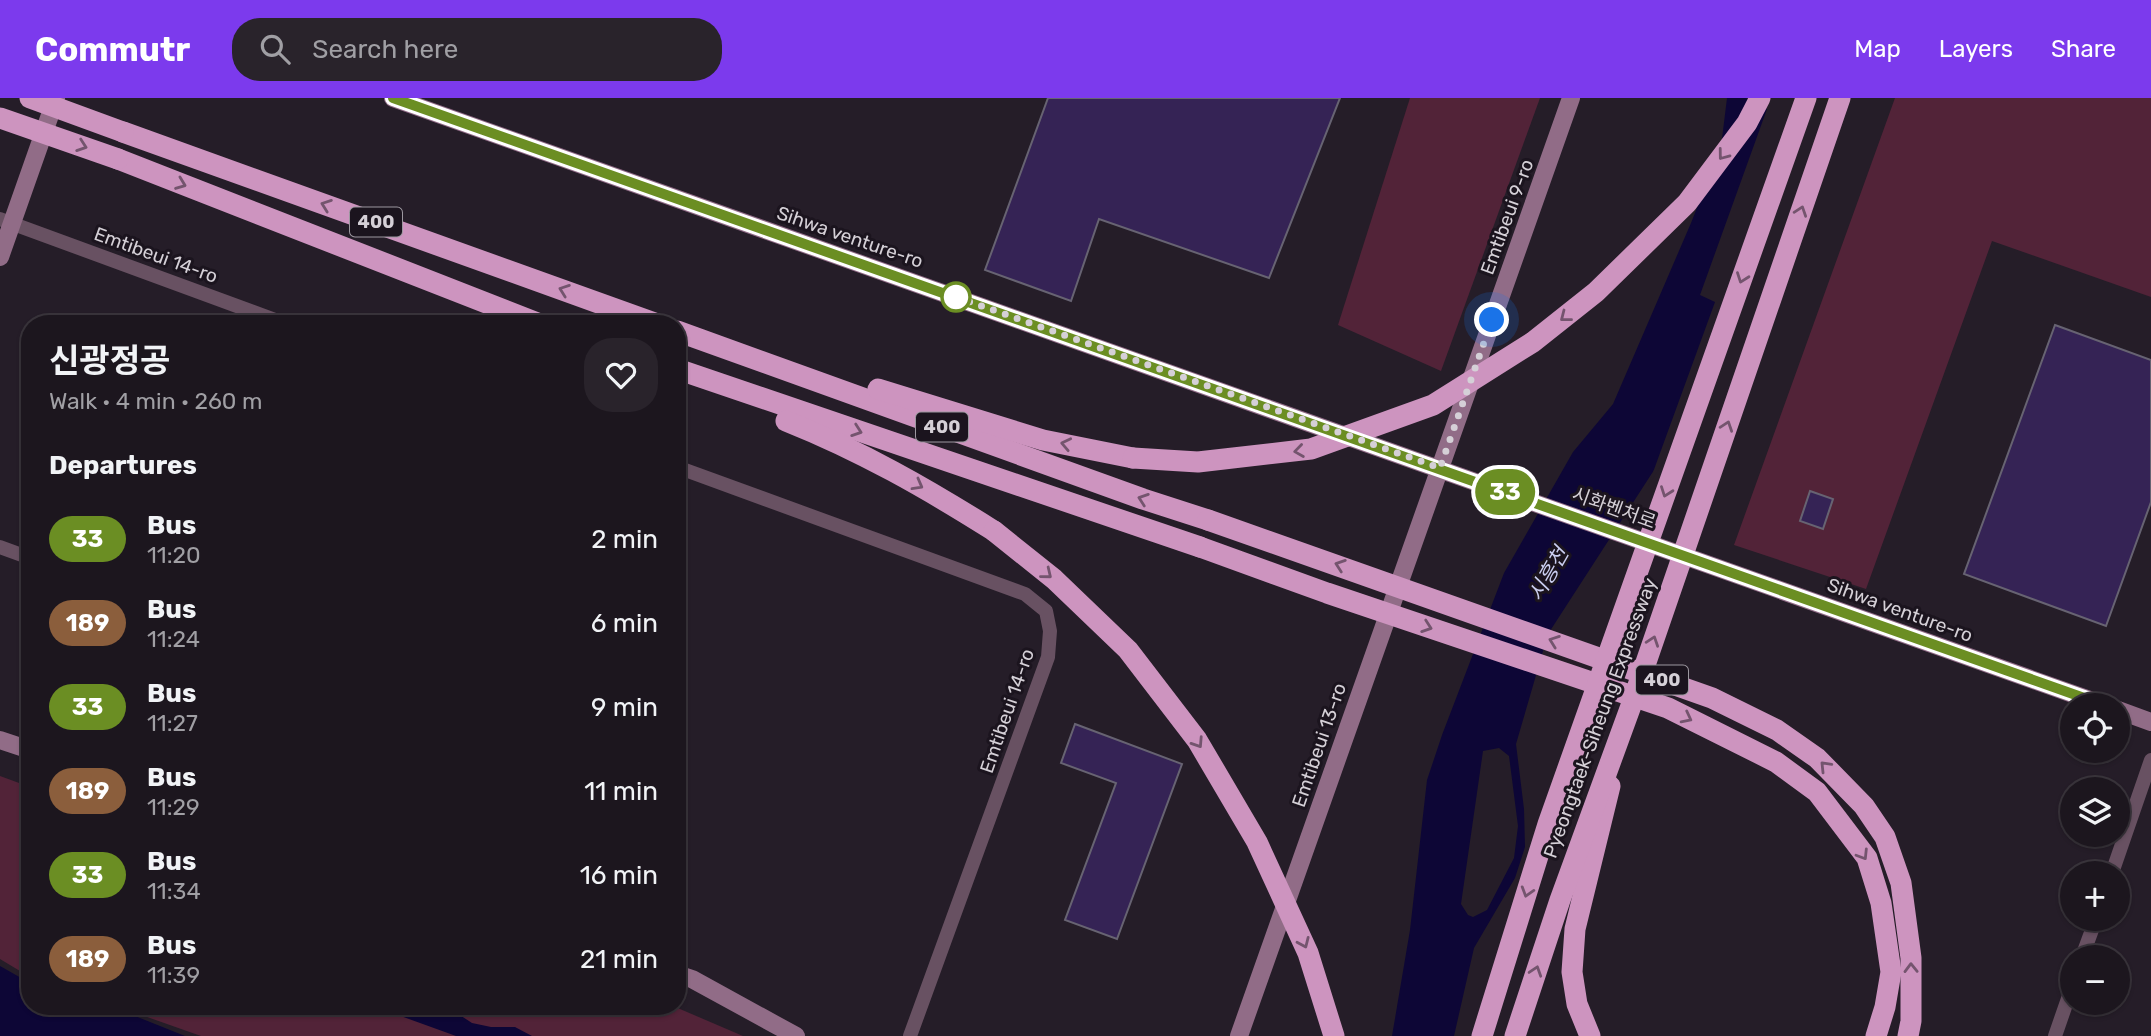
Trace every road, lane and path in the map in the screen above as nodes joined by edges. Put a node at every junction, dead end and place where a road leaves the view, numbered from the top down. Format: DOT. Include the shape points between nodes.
graph roads {
  1 [pos="30,98"];
  2 [pos="56,98"];
  3 [pos="393,98"];
  4 [pos="1572,98"];
  5 [pos="1760,98"];
  6 [pos="1806,98"];
  7 [pos="1840,98"];
  8 [pos="0,118"];
  9 [pos="6,221"];
  10 [pos="352,251"];
  11 [pos="0,257"];
  12 [pos="628,313"];
  13 [pos="262,315"];
  14 [pos="517,315"];
  15 [pos="528,315"];
  16 [pos="633,315"];
  17 [pos="634,315"];
  18 [pos="686,333"];
  19 [pos="686,333"];
  20 [pos="686,372"];
  21 [pos="686,381"];
  22 [pos="1440,468"];
  23 [pos="686,470"];
  24 [pos="1491,487"];
  25 [pos="0,547"];
  26 [pos="21,555"];
  27 [pos="1683,555"];
  28 [pos="2070,693"];
  29 [pos="1632,703"];
  30 [pos="2130,714"];
  31 [pos="2151,722"];
  32 [pos="0,740"];
  33 [pos="21,747"];
  34 [pos="2151,760"];
  35 [pos="2116,861"];
  36 [pos="686,977"];
  37 [pos="2062,1015"];
  38 [pos="796,1036"];
  39 [pos="910,1036"];
  40 [pos="1239,1036"];
  41 [pos="1334,1036"];
  42 [pos="1482,1036"];
  43 [pos="1515,1036"];
  44 [pos="1590,1036"];
  45 [pos="1876,1036"];
  46 [pos="1908,1036"];
  47 [pos="2055,1036"];
  12 -- 1 [label="highway, 400, one-way, bridge"];
  2 -- 9 [label="street"];
  3 -- 22 [label="street, Sihwa venture-ro"];
  4 -- 22 [label="street, Emtibeui 9-ro"];
  5 -- 18 [label="highway, one-way, bridge" via="1747,123 1687,203 1596,292 1533,342 1433,405 1311,449 1198,462 1133,458 1043,440"];
  6 -- 42 [label="highway, Pyeongtaek-Siheung Expressway, one-way, bridge" via="1548,824"];
  29 -- 7 [label="highway, Pyeongtaek-Siheung Expressway, one-way, bridge"];
  8 -- 10 [label="highway, 400, one-way, bridge"];
  9 -- 11 [label="street"];
  9 -- 13 [label="street, Emtibeui 14-ro"];
  10 -- 14 [label="highway, 400"];
  10 -- 15 [label="highway"];
  12 -- 16 [label="highway, 400"];
  12 -- 17 [label="highway"];
  46 -- 19 [label="highway, 400, one-way, bridge" via="1911,958 1901,883 1885,837 1864,806 1817,758 1777,730 1712,698"];
  20 -- 45 [label="highway, one-way, bridge" via="1668,708 1776,762 1817,792 1867,858 1881,903 1891,972"];
  21 -- 41 [label="highway, one-way, bridge" via="824,436 924,487 993,531 1054,579 1128,650 1197,740 1257,842 1308,953"];
  22 -- 24 [label="street, Sihwa venture-ro"];
  22 -- 40 [label="street, Emtibeui 13-ro"];
  23 -- 39 [label="street, Emtibeui 14-ro" via="1025,594 1046,611 1048,657"];
  24 -- 27 [label="street, 시화벤처로"];
  25 -- 26 [label="street"];
  27 -- 28 [label="street, Sihwa venture-ro"];
  43 -- 29 [label="highway, Pyeongtaek-Siheung Expressway, one-way, bridge" via="1559,900"];
  29 -- 44 [label="highway, bridge" via="1574,929 1572,972 1577,1004"];
  30 -- 31 [label="street"];
  32 -- 33 [label="street"];
  34 -- 35 [label="street"];
  36 -- 38 [label="street"];
  37 -- 47 [label="street"];
}
